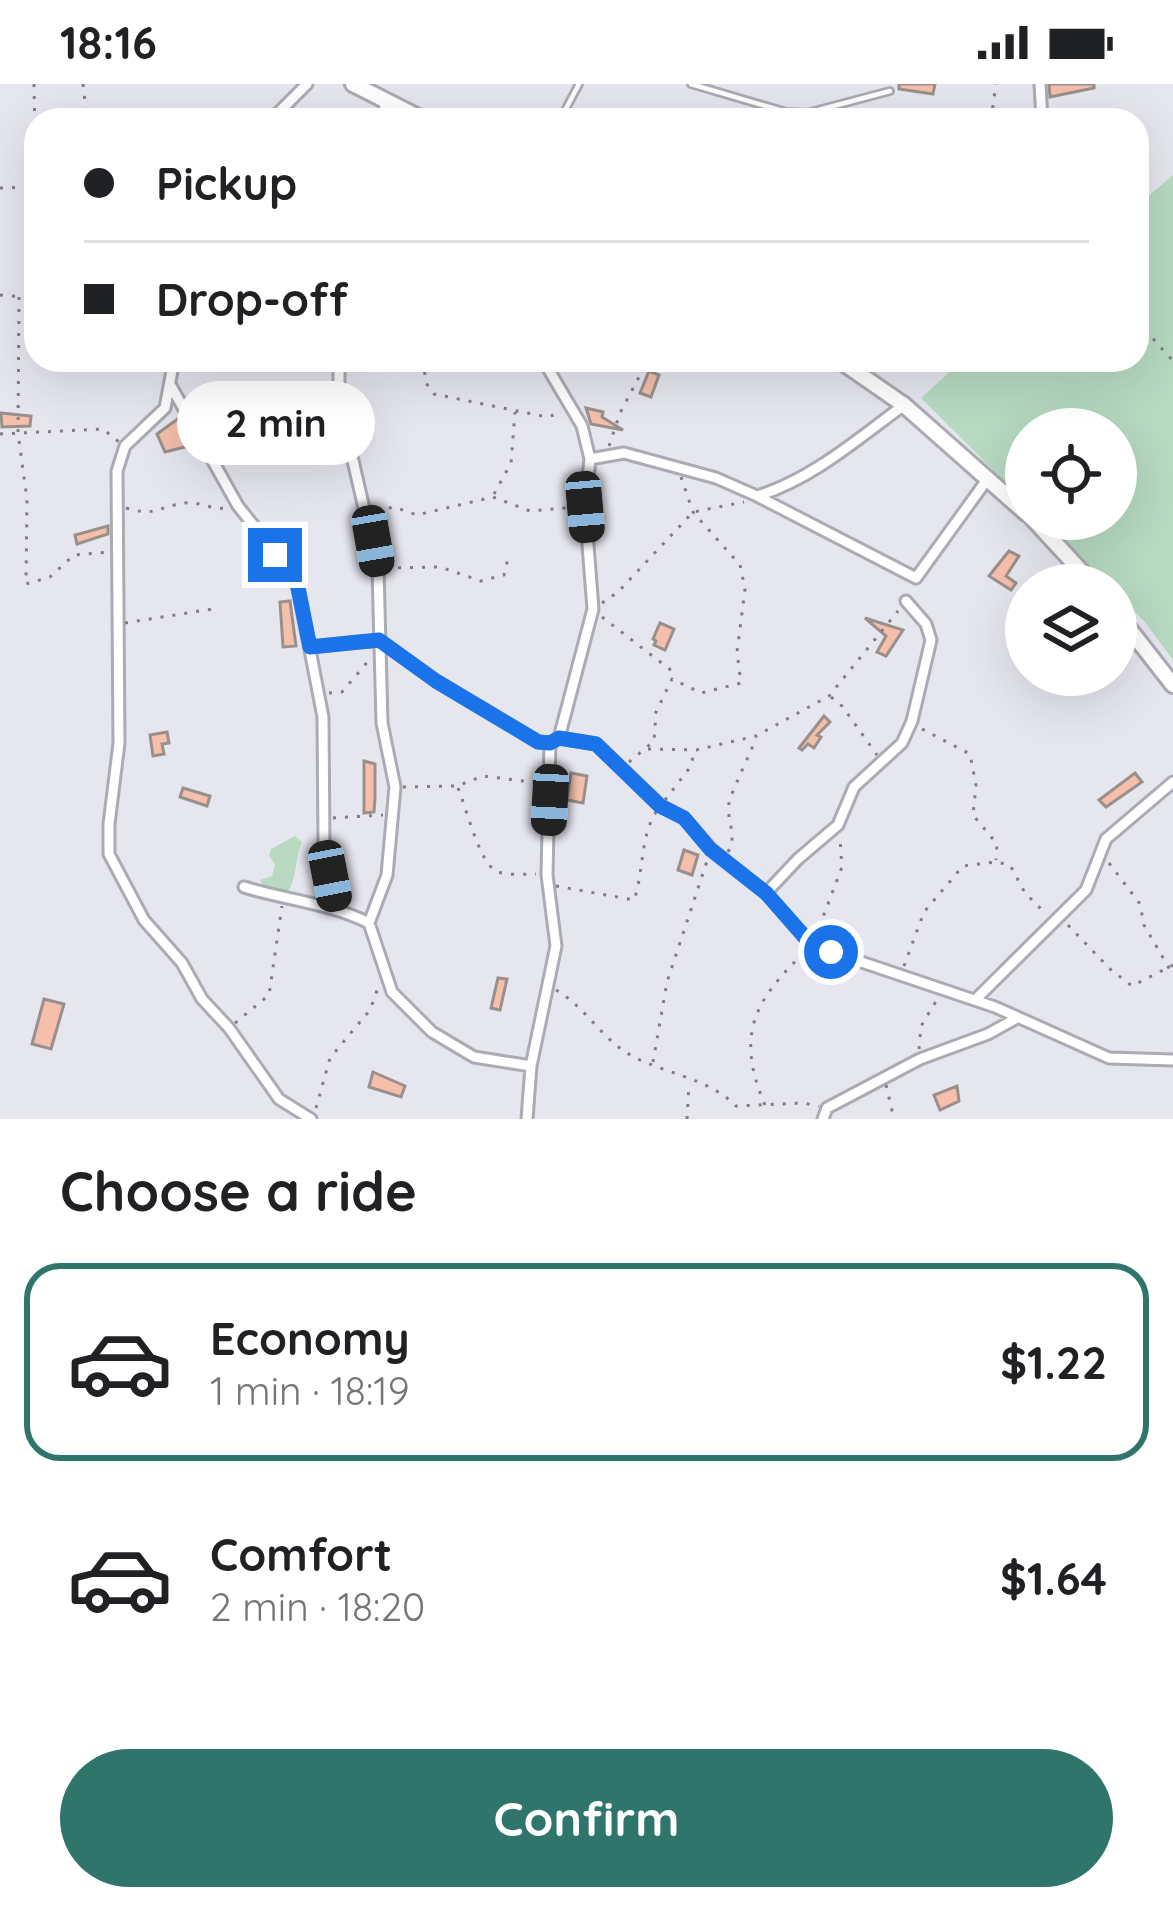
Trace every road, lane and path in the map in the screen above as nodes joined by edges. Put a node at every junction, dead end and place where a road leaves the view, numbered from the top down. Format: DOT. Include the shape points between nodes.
graph roads {
  1 [pos="307,84"];
  2 [pos="352,84"];
  3 [pos="691,84"];
  4 [pos="890,91"];
  5 [pos="388,101"];
  6 [pos="283,108"];
  7 [pos="385,108"];
  8 [pos="401,108"];
  9 [pos="772,108"];
  10 [pos="826,108"];
  11 [pos="0,295"];
  12 [pos="19,297"];
  13 [pos="24,297"];
  14 [pos="1149,334"];
  15 [pos="1173,361"];
  16 [pos="173,372"];
  17 [pos="339,372"];
  18 [pos="425,372"];
  19 [pos="550,372"];
  20 [pos="642,372"];
  21 [pos="856,372"];
  22 [pos="171,386"];
  23 [pos="904,405"];
  24 [pos="515,410"];
  25 [pos="571,410"];
  26 [pos="18,433"];
  27 [pos="0,434"];
  28 [pos="125,446"];
  29 [pos="606,454"];
  30 [pos="590,460"];
  31 [pos="677,469"];
  32 [pos="989,477"];
  33 [pos="1005,492"];
  34 [pos="493,496"];
  35 [pos="757,496"];
  36 [pos="118,506"];
  37 [pos="238,506"];
  38 [pos="585,507"];
  39 [pos="693,512"];
  40 [pos="368,513"];
  41 [pos="1052,540"];
  42 [pos="118,551"];
  43 [pos="508,558"];
  44 [pos="1075,564"];
  45 [pos="378,568"];
  46 [pos="906,601"];
  47 [pos="212,609"];
  48 [pos="593,609"];
  49 [pos="116,625"];
  50 [pos="1137,639"];
  51 [pos="379,644"];
  52 [pos="310,647"];
  53 [pos="672,679"];
  54 [pos="1173,685"];
  55 [pos="318,694"];
  56 [pos="829,696"];
  57 [pos="912,721"];
  58 [pos="756,736"];
  59 [pos="555,741"];
  60 [pos="645,748"];
  61 [pos="696,750"];
  62 [pos="881,760"];
  63 [pos="623,767"];
  64 [pos="1173,782"];
  65 [pos="551,784"];
  66 [pos="395,787"];
  67 [pos="457,787"];
  68 [pos="660,806"];
  69 [pos="392,814"];
  70 [pos="325,819"];
  71 [pos="838,825"];
  72 [pos="710,849"];
  73 [pos="1100,853"];
  74 [pos="723,859"];
  75 [pos="996,862"];
  76 [pos="548,880"];
  77 [pos="244,887"];
  78 [pos="766,893"];
  79 [pos="283,899"];
  80 [pos="337,907"];
  81 [pos="1056,917"];
  82 [pos="369,922"];
  83 [pos="812,945"];
  84 [pos="1170,966"];
  85 [pos="386,967"];
  86 [pos="901,973"];
  87 [pos="1173,975"];
  88 [pos="547,985"];
  89 [pos="942,992"];
  90 [pos="975,1000"];
  91 [pos="1018,1018"];
  92 [pos="229,1028"];
  93 [pos="920,1059"];
  94 [pos="1173,1060"];
  95 [pos="652,1064"];
  96 [pos="531,1066"];
  97 [pos="884,1078"];
  98 [pos="689,1081"];
  99 [pos="765,1106"];
  100 [pos="825,1114"];
  101 [pos="312,1119"];
  102 [pos="527,1119"];
  103 [pos="687,1119"];
  104 [pos="893,1119"];
  1 -- 6 [label="street"];
  2 -- 5 [label="main road"];
  3 -- 9 [label="lane"];
  4 -- 10 [label="lane"];
  5 -- 7 [label="street"];
  5 -- 8 [label="main road"];
  11 -- 12 [label="path"];
  12 -- 13 [label="path"];
  12 -- 26 [label="path"];
  14 -- 15 [label="path"];
  16 -- 22 [label="street"];
  17 -- 40 [label="street"];
  18 -- 24 [label="path" via="434,394"];
  19 -- 25 [label="street"];
  20 -- 29 [label="path"];
  21 -- 23 [label="main road"];
  22 -- 28 [label="street" via="156,420"];
  22 -- 37 [label="street"];
  23 -- 32 [label="main road"];
  23 -- 35 [label="street"];
  24 -- 25 [label="path" via="547,417"];
  24 -- 34 [label="path" via="511,463"];
  25 -- 30 [label="street"];
  26 -- 27 [label="path"];
  26 -- 28 [label="path" via="103,429"];
  26 -- 42 [label="path" via="26,584 50,577 74,555"];
  28 -- 36 [label="street"];
  29 -- 30 [label="street"];
  29 -- 31 [label="street"];
  30 -- 38 [label="street"];
  31 -- 35 [label="street"];
  31 -- 39 [label="path"];
  32 -- 33 [label="main road"];
  32 -- 35 [label="street" via="916,578"];
  34 -- 38 [label="path" via="530,511"];
  34 -- 40 [label="path" via="416,515 394,507"];
  35 -- 39 [label="path"];
  36 -- 37 [label="path" via="150,515 189,502"];
  36 -- 42 [label="street"];
  37 -- 52 [label="street" via="296,578"];
  38 -- 48 [label="street"];
  39 -- 48 [label="path"];
  39 -- 53 [label="path" via="740,565 741,682 701,693"];
  40 -- 45 [label="street"];
  41 -- 44 [label="main road"];
  42 -- 49 [label="street"];
  43 -- 45 [label="path" via="504,575 481,580 440,567"];
  45 -- 51 [label="street"];
  46 -- 56 [label="path"];
  46 -- 57 [label="street" via="931,640"];
  47 -- 49 [label="path"];
  48 -- 53 [label="path"];
  48 -- 59 [label="street"];
  49 -- 92 [label="street" via="119,743 110,854 144,920"];
  50 -- 54 [label="main road"];
  51 -- 52 [label="street"];
  51 -- 55 [label="path" via="342,692"];
  51 -- 59 [label="street" via="538,742"];
  51 -- 66 [label="street"];
  52 -- 55 [label="street"];
  53 -- 60 [label="path"];
  55 -- 70 [label="street"];
  56 -- 58 [label="path"];
  56 -- 62 [label="path"];
  57 -- 62 [label="street" via="901,745"];
  57 -- 75 [label="path" via="970,754 974,815 997,844"];
  58 -- 61 [label="path"];
  58 -- 74 [label="path" via="728,802 734,837"];
  59 -- 63 [label="street" via="595,743"];
  59 -- 65 [label="street"];
  60 -- 61 [label="path"];
  60 -- 63 [label="path"];
  61 -- 68 [label="path"];
  62 -- 71 [label="street" via="854,787"];
  63 -- 68 [label="street"];
  64 -- 73 [label="street" via="1106,838"];
  65 -- 67 [label="path" via="483,776"];
  65 -- 76 [label="street"];
  66 -- 67 [label="path"];
  66 -- 69 [label="street"];
  67 -- 76 [label="path" via="482,859 497,872"];
  68 -- 72 [label="street" via="684,818"];
  68 -- 76 [label="path" via="634,900"];
  69 -- 70 [label="path"];
  69 -- 82 [label="street" via="387,875"];
  70 -- 80 [label="street"];
  71 -- 78 [label="street"];
  71 -- 83 [label="path" via="842,867"];
  72 -- 74 [label="street"];
  72 -- 95 [label="path" via="667,982"];
  73 -- 81 [label="street" via="1086,890"];
  73 -- 84 [label="path" via="1140,904"];
  74 -- 78 [label="street"];
  75 -- 81 [label="path" via="1010,866 1025,893"];
  75 -- 86 [label="path" via="963,866 924,912"];
  76 -- 88 [label="street" via="556,946"];
  77 -- 79 [label="street"];
  78 -- 83 [label="street"];
  79 -- 80 [label="street"];
  79 -- 92 [label="path" via="268,995"];
  80 -- 82 [label="street"];
  81 -- 84 [label="path" via="1132,986"];
  81 -- 90 [label="street"];
  82 -- 85 [label="street"];
  83 -- 86 [label="street"];
  83 -- 99 [label="path" via="777,979 749,1030"];
  84 -- 87 [label="path"];
  85 -- 96 [label="street" via="392,992 459,1051"];
  85 -- 101 [label="path" via="370,1010 330,1058"];
  86 -- 89 [label="street"];
  88 -- 95 [label="path" via="626,1052"];
  88 -- 96 [label="street"];
  89 -- 90 [label="street"];
  89 -- 93 [label="path" via="921,1026"];
  90 -- 91 [label="street"];
  91 -- 93 [label="street"];
  91 -- 94 [label="street" via="1109,1058"];
  92 -- 101 [label="street" via="279,1100"];
  93 -- 97 [label="street"];
  95 -- 98 [label="path"];
  96 -- 102 [label="street"];
  97 -- 100 [label="street"];
  97 -- 104 [label="path"];
  98 -- 99 [label="path" via="721,1090 736,1106"];
  98 -- 103 [label="path"];
  99 -- 100 [label="path" via="803,1103"];
}
